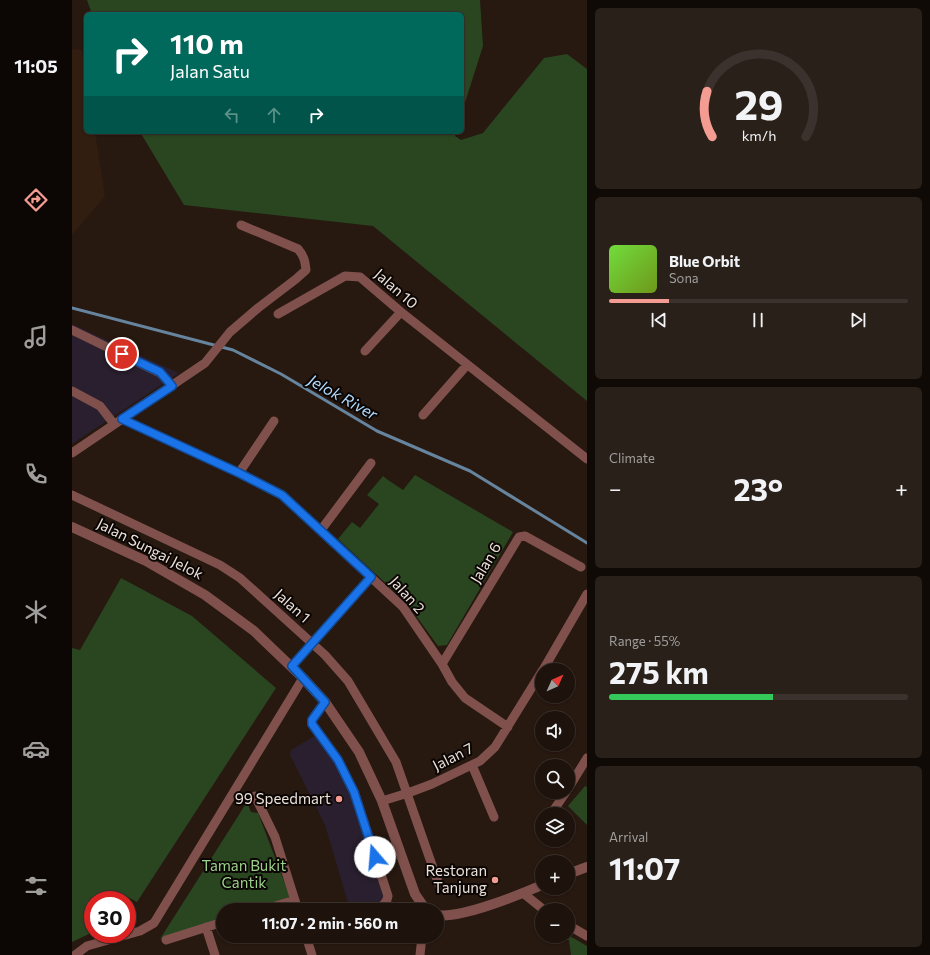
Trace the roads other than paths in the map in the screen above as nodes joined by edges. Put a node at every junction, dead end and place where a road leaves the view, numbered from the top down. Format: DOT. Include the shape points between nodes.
graph roads {
  1 [pos="241,225"];
  2 [pos="401,312"];
  3 [pos="278,314"];
  4 [pos="72,330"];
  5 [pos="365,351"];
  6 [pos="467,365"];
  7 [pos="172,386"];
  8 [pos="72,391"];
  9 [pos="423,414"];
  10 [pos="274,421"];
  11 [pos="118,422"];
  12 [pos="72,453"];
  13 [pos="587,459"];
  14 [pos="371,463"];
  15 [pos="239,473"];
  16 [pos="72,495"];
  17 [pos="72,527"];
  18 [pos="321,530"];
  19 [pos="582,567"];
  20 [pos="371,577"];
  21 [pos="587,594"];
  22 [pos="312,643"];
  23 [pos="547,663"];
  24 [pos="442,664"];
  25 [pos="292,666"];
  26 [pos="303,678"];
  27 [pos="535,683"];
  28 [pos="325,702"];
  29 [pos="508,728"];
  30 [pos="587,758"];
  31 [pos="472,765"];
  32 [pos="583,773"];
  33 [pos="575,782"];
  34 [pos="408,793"];
  35 [pos="255,796"];
  36 [pos="382,801"];
  37 [pos="494,817"];
  38 [pos="587,867"];
  39 [pos="575,871"];
  40 [pos="439,885"];
  41 [pos="535,888"];
  42 [pos="523,893"];
  43 [pos="295,900"];
  44 [pos="285,903"];
  45 [pos="296,903"];
  46 [pos="386,903"];
  47 [pos="421,903"];
  48 [pos="535,903"];
  49 [pos="444,916"];
  50 [pos="216,924"];
  51 [pos="206,927"];
  52 [pos="575,929"];
  53 [pos="587,936"];
  54 [pos="166,940"];
  55 [pos="308,943"];
  56 [pos="421,943"];
  57 [pos="75,955"];
  58 [pos="215,955"];
  59 [pos="312,955"];
  60 [pos="420,955"];
  1 -- 7 [label="street" via="298,249 303,254 306,270 230,332 205,363"];
  2 -- 3 [label="street, Jalan 10" via="360,277 345,276"];
  2 -- 5 [label="street"];
  2 -- 6 [label="street, Jalan 10"];
  4 -- 7 [label="street" via="160,372"];
  6 -- 9 [label="street"];
  6 -- 13 [label="street, Jalan 10"];
  7 -- 11 [label="street"];
  8 -- 11 [label="street" via="100,406"];
  10 -- 15 [label="street"];
  11 -- 12 [label="street"];
  11 -- 15 [label="street, Jalan 2"];
  14 -- 18 [label="street"];
  15 -- 18 [label="street, Jalan 2" via="282,495"];
  16 -- 22 [label="street, Jalan 1" via="240,578"];
  17 -- 25 [label="street, Jalan Sungai Jelok" via="146,561 205,595 254,631"];
  18 -- 20 [label="street, Jalan 2"];
  19 -- 24 [label="street, Jalan 6" via="525,536 519,537"];
  20 -- 22 [label="street"];
  20 -- 24 [label="street, Jalan 2" via="403,607"];
  21 -- 23 [label="street, Jalan 7"];
  22 -- 25 [label="street"];
  22 -- 34 [label="street, Jalan 1" via="348,681 396,762"];
  24 -- 29 [label="street, Jalan 2" via="465,698"];
  25 -- 26 [label="street, Jalan Sungai Jelok"];
  26 -- 28 [label="street, Jalan Sungai Jelok"];
  26 -- 57 [label="street" via="154,923 140,931 87,946"];
  27 -- 29 [label="street, Jalan 7"];
  28 -- 36 [label="street, Jalan Sungai Jelok" via="359,752"];
  28 -- 46 [label="street" via="312,720 312,724 338,760 354,792 388,896"];
  29 -- 31 [label="street, Jalan 7" via="495,747"];
  30 -- 32 [label="street"];
  31 -- 34 [label="street, Jalan 7"];
  31 -- 37 [label="street"];
  32 -- 33 [label="street"];
  34 -- 36 [label="street, Jalan 7"];
  34 -- 40 [label="street, Jalan 1"];
  35 -- 43 [label="street" via="275,837"];
  36 -- 47 [label="street, Jalan Sungai Jelok" via="415,894"];
  38 -- 39 [label="street"];
  41 -- 42 [label="street"];
  42 -- 48 [label="street"];
  42 -- 49 [label="street" via="461,914"];
  43 -- 44 [label="street"];
  43 -- 45 [label="street"];
  50 -- 51 [label="street"];
  51 -- 54 [label="street"];
  51 -- 58 [label="street"];
  52 -- 53 [label="street"];
  55 -- 59 [label="street"];
  56 -- 60 [label="street"];
}
